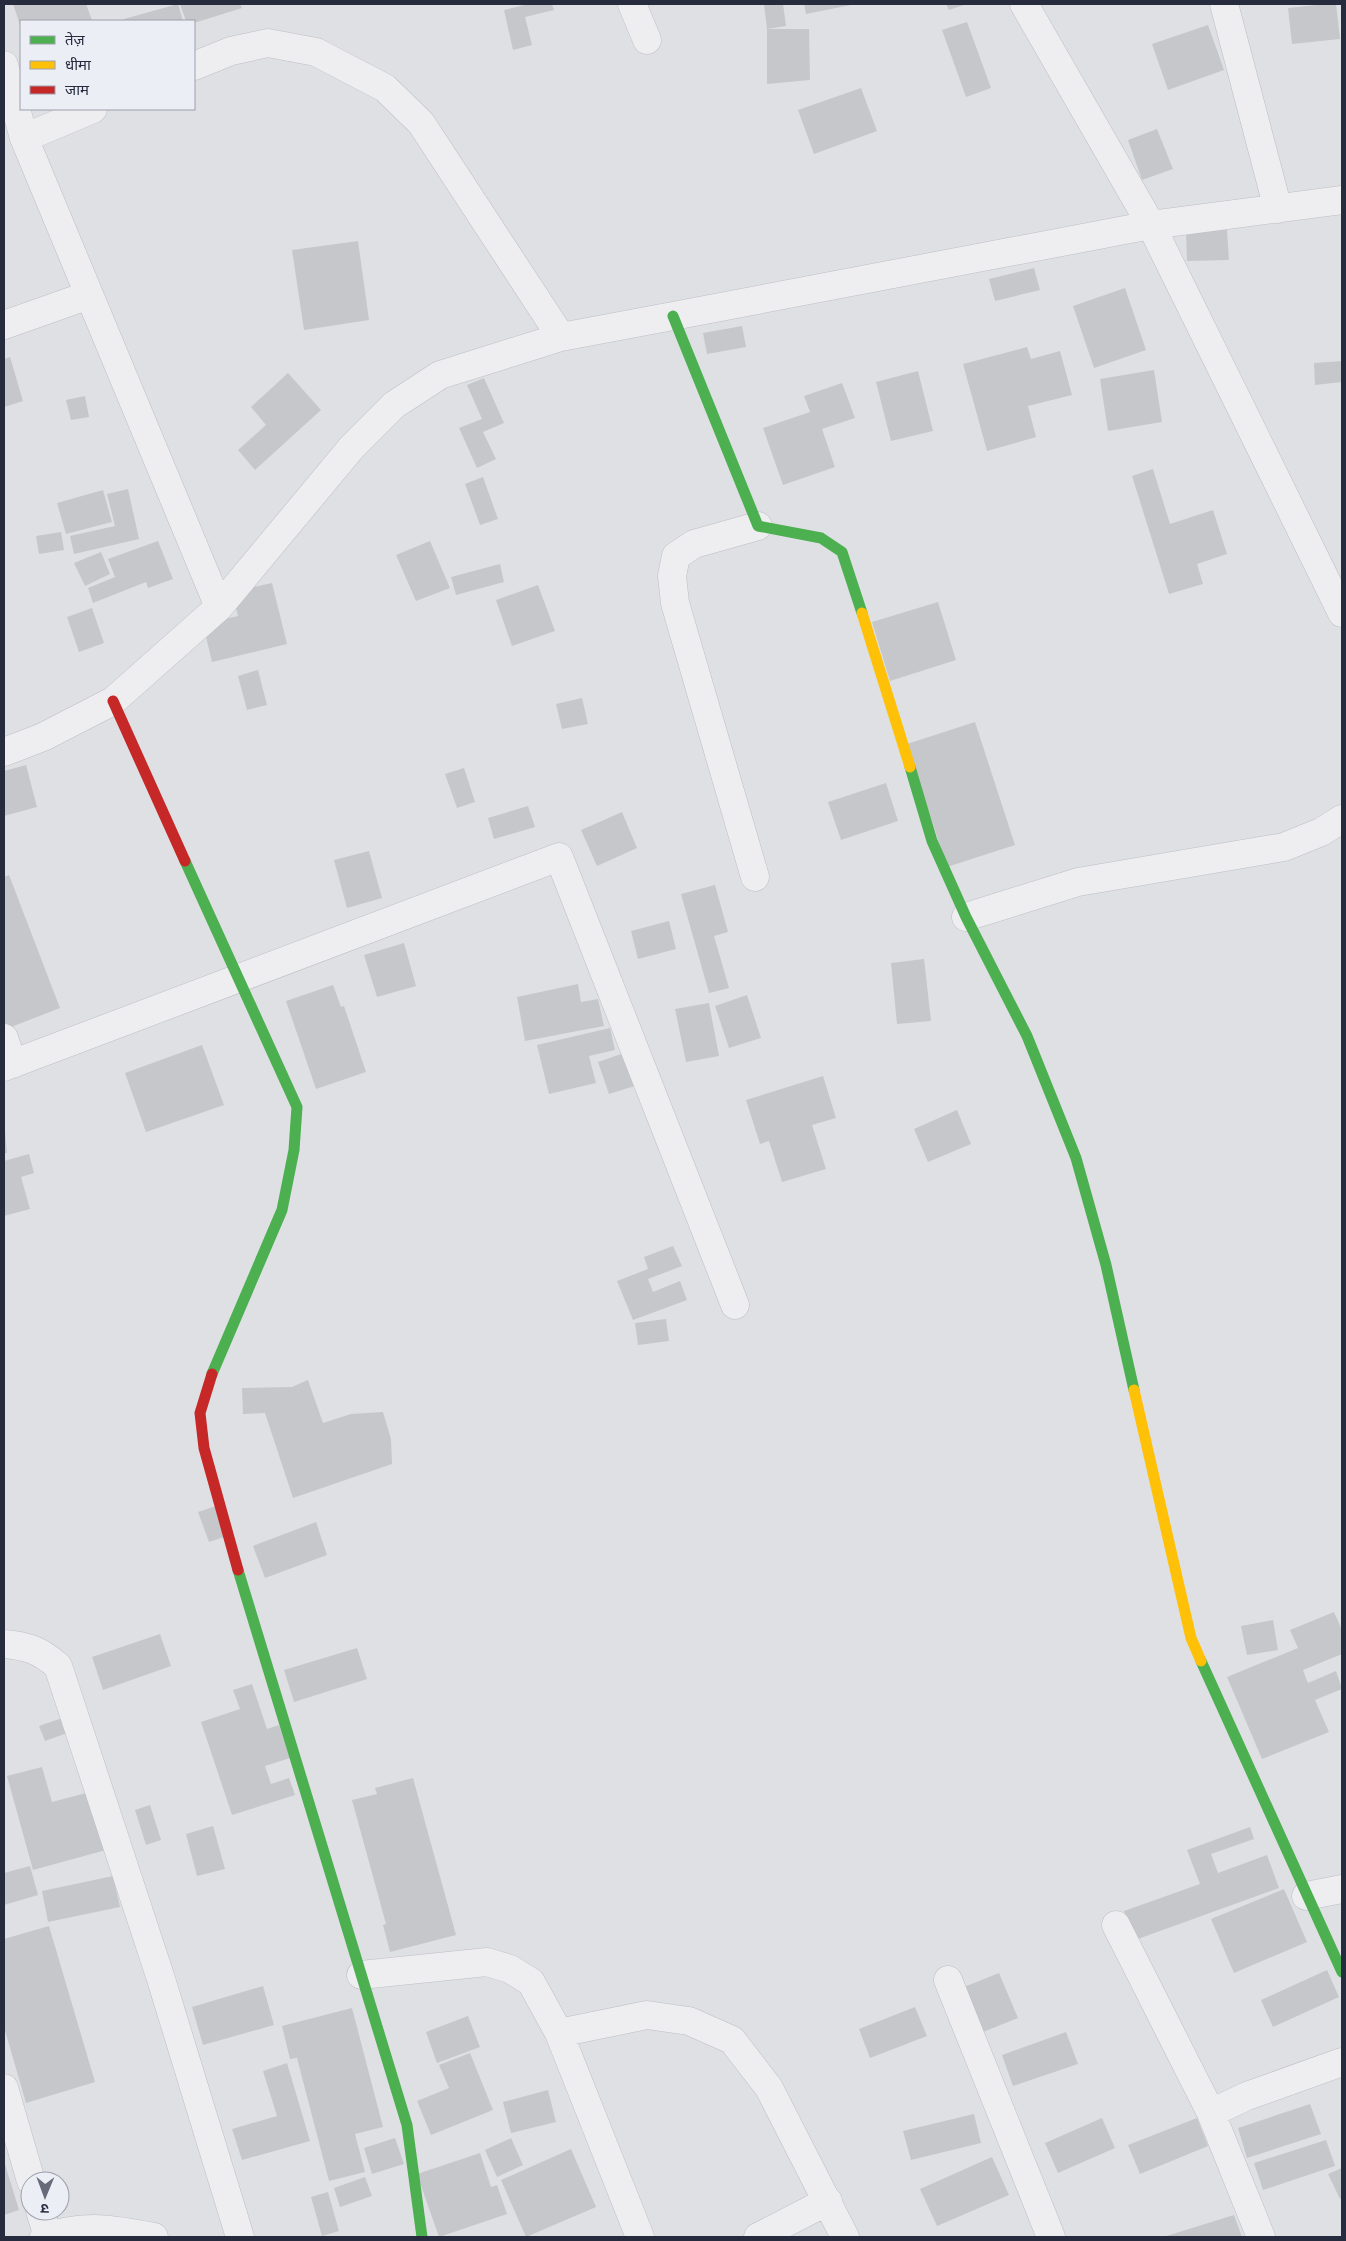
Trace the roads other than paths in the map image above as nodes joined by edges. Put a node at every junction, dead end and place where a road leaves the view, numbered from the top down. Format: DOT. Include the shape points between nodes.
graph roads {
  1 [pos="632,4"];
  2 [pos="1024,4"];
  3 [pos="1224,4"];
  4 [pos="647,40"];
  5 [pos="4,65"];
  6 [pos="195,66"];
  7 [pos="9,107"];
  8 [pos="91,110"];
  9 [pos="24,138"];
  10 [pos="1342,200"];
  11 [pos="1278,208"];
  12 [pos="1151,225"];
  13 [pos="89,295"];
  14 [pos="673,316"];
  15 [pos="4,325"];
  16 [pos="561,337"];
  17 [pos="758,526"];
  18 [pos="218,607"];
  19 [pos="1342,613"];
  20 [pos="113,701"];
  21 [pos="4,752"];
  22 [pos="1342,818"];
  23 [pos="755,878"];
  24 [pos="966,917"];
  25 [pos="239,980"];
  26 [pos="4,1038"];
  27 [pos="8,1066"];
  28 [pos="735,1304"];
  29 [pos="4,1644"];
  30 [pos="1342,1889"];
  31 [pos="1306,1896"];
  32 [pos="1116,1925"];
  33 [pos="1342,1972"];
  34 [pos="362,1976"];
  35 [pos="948,1980"];
  36 [pos="559,2033"];
  37 [pos="1342,2062"];
  38 [pos="4,2088"];
  39 [pos="1211,2113"];
  40 [pos="28,2171"];
  41 [pos="828,2201"];
  42 [pos="44,2228"];
  43 [pos="154,2237"];
  44 [pos="240,2237"];
  45 [pos="422,2237"];
  46 [pos="640,2237"];
  47 [pos="758,2237"];
  48 [pos="845,2237"];
  49 [pos="1051,2237"];
  50 [pos="1261,2237"];
  1 -- 4 [label="street"];
  2 -- 12 [label="street"];
  3 -- 11 [label="street"];
  5 -- 7 [label="street"];
  6 -- 16 [label="street" via="231,51 268,42 316,52 385,88 421,123"];
  7 -- 9 [label="street"];
  8 -- 9 [label="street"];
  9 -- 13 [label="street"];
  10 -- 11 [label="street"];
  11 -- 12 [label="street"];
  12 -- 14 [label="street"];
  12 -- 19 [label="street"];
  13 -- 15 [label="street"];
  13 -- 18 [label="street"];
  14 -- 16 [label="street"];
  14 -- 17 [label="street"];
  16 -- 18 [label="street" via="440,375 394,405 352,447"];
  17 -- 23 [label="street" via="694,544 676,556 672,576 676,603"];
  17 -- 24 [label="street" via="821,538 842,552 932,841"];
  18 -- 20 [label="street"];
  20 -- 21 [label="street" via="43,737"];
  20 -- 25 [label="street"];
  22 -- 24 [label="street" via="1321,832 1284,847 1078,882"];
  24 -- 31 [label="street" via="1027,1036 1076,1158 1106,1265 1191,1638"];
  25 -- 27 [label="street"];
  25 -- 28 [label="street" via="559,858"];
  25 -- 34 [label="street" via="297,1106 294,1150 282,1210 208,1383 200,1413 204,1448"];
  26 -- 27 [label="street"];
  29 -- 44 [label="street" via="41,1652 58,1666 161,1979"];
  30 -- 31 [label="street"];
  31 -- 33 [label="street"];
  32 -- 39 [label="street"];
  34 -- 36 [label="street" via="487,1962 510,1969 532,1982"];
  34 -- 45 [label="street" via="407,2125"];
  35 -- 49 [label="street"];
  36 -- 41 [label="street" via="647,2015 689,2021 732,2040 769,2088"];
  36 -- 46 [label="street"];
  37 -- 39 [label="street" via="1247,2096"];
  38 -- 40 [label="street"];
  39 -- 50 [label="street"];
  41 -- 47 [label="street"];
  41 -- 48 [label="street"];
  42 -- 43 [label="street" via="113,2230"];
}
